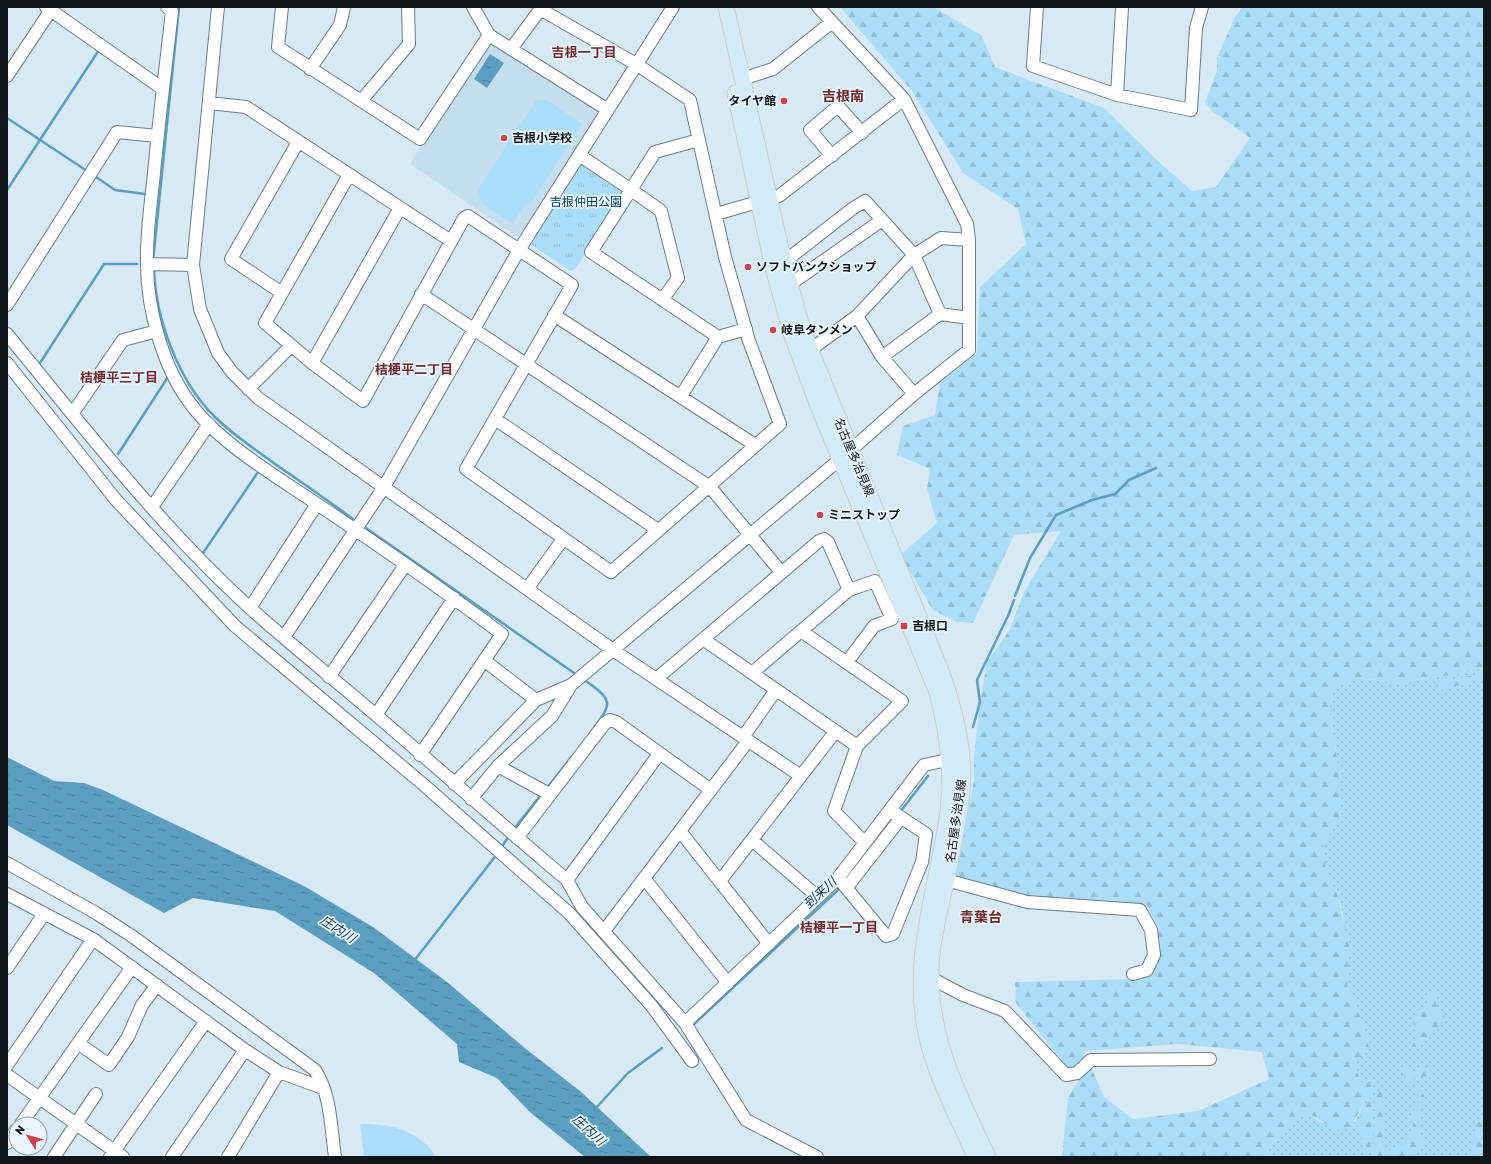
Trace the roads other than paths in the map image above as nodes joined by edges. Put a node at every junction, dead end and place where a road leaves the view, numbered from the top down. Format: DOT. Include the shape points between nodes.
graph roads {
  1 [pos="167,7"];
  2 [pos="218,7"];
  3 [pos="282,7"];
  4 [pos="344,7"];
  5 [pos="408,7"];
  6 [pos="473,7"];
  7 [pos="672,7"];
  8 [pos="716,7"];
  9 [pos="726,7"];
  10 [pos="818,7"];
  11 [pos="1037,7"];
  12 [pos="1122,7"];
  13 [pos="1202,7"];
  14 [pos="541,8"];
  15 [pos="48,9"];
  16 [pos="832,22"];
  17 [pos="489,35"];
  18 [pos="510,49"];
  19 [pos="636,64"];
  20 [pos="310,69"];
  21 [pos="7,76"];
  22 [pos="742,79"];
  23 [pos="163,89"];
  24 [pos="1117,94"];
  25 [pos="904,99"];
  26 [pos="361,101"];
  27 [pos="209,103"];
  28 [pos="608,110"];
  29 [pos="862,133"];
  30 [pos="158,136"];
  31 [pos="699,140"];
  32 [pos="298,142"];
  33 [pos="578,155"];
  34 [pos="832,156"];
  35 [pos="349,175"];
  36 [pos="630,189"];
  37 [pos="764,201"];
  38 [pos="400,208"];
  39 [pos="716,214"];
  40 [pos="882,220"];
  41 [pos="969,240"];
  42 [pos="451,241"];
  43 [pos="519,250"];
  44 [pos="914,255"];
  45 [pos="784,262"];
  46 [pos="151,265"];
  47 [pos="193,265"];
  48 [pos="789,285"];
  49 [pos="282,293"];
  50 [pos="421,294"];
  51 [pos="662,300"];
  52 [pos="7,305"];
  53 [pos="940,314"];
  54 [pos="554,315"];
  55 [pos="857,316"];
  56 [pos="969,318"];
  57 [pos="746,329"];
  58 [pos="474,330"];
  59 [pos="157,331"];
  60 [pos="7,334"];
  61 [pos="718,337"];
  62 [pos="291,346"];
  63 [pos="810,350"];
  64 [pos="882,357"];
  65 [pos="7,363"];
  66 [pos="312,364"];
  67 [pos="526,364"];
  68 [pos="248,389"];
  69 [pos="914,394"];
  70 [pos="681,396"];
  71 [pos="72,414"];
  72 [pos="496,419"];
  73 [pos="209,424"];
  74 [pos="755,445"];
  75 [pos="845,454"];
  76 [pos="384,487"];
  77 [pos="710,487"];
  78 [pos="317,504"];
  79 [pos="152,507"];
  80 [pos="356,530"];
  81 [pos="658,530"];
  82 [pos="748,535"];
  83 [pos="563,539"];
  84 [pos="405,565"];
  85 [pos="781,572"];
  86 [pos="527,589"];
  87 [pos="849,590"];
  88 [pos="454,598"];
  89 [pos="250,608"];
  90 [pos="801,631"];
  91 [pos="284,637"];
  92 [pos="703,639"];
  93 [pos="613,650"];
  94 [pos="485,661"];
  95 [pos="847,662"];
  96 [pos="752,673"];
  97 [pos="329,677"];
  98 [pos="656,679"];
  99 [pos="577,680"];
  100 [pos="776,690"];
  101 [pos="536,700"];
  102 [pos="376,715"];
  103 [pos="835,732"];
  104 [pos="746,739"];
  105 [pos="857,746"];
  106 [pos="659,754"];
  107 [pos="420,755"];
  108 [pos="955,758"];
  109 [pos="498,766"];
  110 [pos="801,776"];
  111 [pos="454,784"];
  112 [pos="711,790"];
  113 [pos="546,792"];
  114 [pos="471,798"];
  115 [pos="896,815"];
  116 [pos="680,831"];
  117 [pos="513,835"];
  118 [pos="752,840"];
  119 [pos="865,842"];
  120 [pos="7,863"];
  121 [pos="644,878"];
  122 [pos="567,880"];
  123 [pos="946,880"];
  124 [pos="720,881"];
  125 [pos="843,883"];
  126 [pos="7,894"];
  127 [pos="818,897"];
  128 [pos="44,914"];
  129 [pos="604,931"];
  130 [pos="93,939"];
  131 [pos="769,944"];
  132 [pos="8,964"];
  133 [pos="132,967"];
  134 [pos="1133,974"];
  135 [pos="931,978"];
  136 [pos="728,983"];
  137 [pos="156,985"];
  138 [pos="206,1021"];
  139 [pos="685,1023"];
  140 [pos="78,1043"];
  141 [pos="245,1050"];
  142 [pos="1210,1059"];
  143 [pos="692,1061"];
  144 [pos="7,1065"];
  145 [pos="279,1072"];
  146 [pos="7,1075"];
  147 [pos="323,1088"];
  148 [pos="96,1094"];
  149 [pos="39,1097"];
  150 [pos="26,1116"];
  151 [pos="77,1124"];
  152 [pos="116,1155"];
  153 [pos="54,1157"];
  154 [pos="172,1157"];
  155 [pos="228,1157"];
  156 [pos="335,1157"];
  157 [pos="817,1157"];
  158 [pos="975,1157"];
  159 [pos="988,1157"];
  1 -- 23 [label="street" via="172,11"];
  2 -- 27 [label="street"];
  3 -- 20 [label="street" via="278,47"];
  4 -- 20 [label="street" via="340,25"];
  5 -- 26 [label="street" via="409,44"];
  6 -- 17 [label="street"];
  7 -- 19 [label="street"];
  8 -- 37 [label="main road, 名古屋多治見線"];
  9 -- 22 [label="main road, 名古屋多治見線"];
  10 -- 16 [label="street"];
  11 -- 24 [label="street" via="1032,66"];
  12 -- 24 [label="street"];
  13 -- 24 [label="street" via="1195,34 1191,110"];
  14 -- 18 [label="street"];
  14 -- 19 [label="street"];
  15 -- 21 [label="street"];
  15 -- 23 [label="street"];
  16 -- 22 [label="street" via="773,69"];
  16 -- 25 [label="street"];
  17 -- 18 [label="street"];
  17 -- 26 [label="street" via="420,139"];
  18 -- 28 [label="street"];
  19 -- 28 [label="street"];
  19 -- 31 [label="street" via="690,100"];
  20 -- 26 [label="street"];
  22 -- 37 [label="main road, 名古屋多治見線"];
  23 -- 30 [label="street"];
  25 -- 29 [label="street"];
  25 -- 41 [label="street" via="967,224"];
  27 -- 32 [label="street" via="246,107"];
  27 -- 47 [label="street"];
  28 -- 33 [label="street"];
  29 -- 34 [label="street"];
  29 -- 34 [label="street" via="838,106 810,130"];
  30 -- 46 [label="street"];
  30 -- 52 [label="street" via="117,132"];
  31 -- 36 [label="street" via="655,152"];
  31 -- 39 [label="street"];
  32 -- 35 [label="street"];
  32 -- 49 [label="street" via="231,259"];
  33 -- 36 [label="street"];
  33 -- 43 [label="street"];
  34 -- 37 [label="street" via="778,196"];
  35 -- 38 [label="street"];
  35 -- 49 [label="street"];
  36 -- 51 [label="street" via="661,211 678,278"];
  36 -- 51 [label="street" via="591,252"];
  37 -- 39 [label="street"];
  37 -- 45 [label="main road, 名古屋多治見線"];
  37 -- 75 [label="main road, 名古屋多治見線" via="792,336"];
  38 -- 42 [label="street"];
  38 -- 66 [label="street"];
  39 -- 57 [label="street" via="725,257"];
  40 -- 44 [label="street"];
  40 -- 45 [label="street" via="865,201"];
  40 -- 48 [label="street"];
  41 -- 44 [label="street" via="941,238"];
  41 -- 56 [label="street"];
  42 -- 43 [label="street" via="464,218 468,216"];
  42 -- 50 [label="street"];
  43 -- 54 [label="street" via="572,286"];
  43 -- 58 [label="street"];
  44 -- 53 [label="street"];
  44 -- 55 [label="street"];
  45 -- 48 [label="main road, 名古屋多治見線"];
  46 -- 47 [label="street"];
  46 -- 59 [label="street" via="149,296"];
  47 -- 68 [label="street" via="200,309 208,331 218,353"];
  48 -- 63 [label="main road, 名古屋多治見線"];
  49 -- 62 [label="street" via="265,323"];
  50 -- 58 [label="street"];
  50 -- 66 [label="street" via="363,401"];
  51 -- 61 [label="street"];
  53 -- 56 [label="street"];
  53 -- 64 [label="street"];
  54 -- 67 [label="street"];
  54 -- 70 [label="street"];
  55 -- 63 [label="street"];
  55 -- 64 [label="street"];
  56 -- 69 [label="street" via="969,350"];
  57 -- 61 [label="street"];
  57 -- 74 [label="street" via="780,424"];
  58 -- 67 [label="street"];
  58 -- 76 [label="street"];
  59 -- 71 [label="street" via="123,340"];
  59 -- 73 [label="street" via="176,384"];
  60 -- 71 [label="street"];
  61 -- 70 [label="street"];
  62 -- 66 [label="street"];
  62 -- 68 [label="street"];
  63 -- 75 [label="main road, 名古屋多治見線"];
  64 -- 69 [label="street"];
  65 -- 143 [label="street" via="116,500 235,626 569,913 651,1005"];
  67 -- 72 [label="street"];
  67 -- 77 [label="street"];
  68 -- 76 [label="street"];
  69 -- 75 [label="street"];
  70 -- 74 [label="street"];
  71 -- 79 [label="street"];
  72 -- 81 [label="street"];
  72 -- 83 [label="street" via="466,469"];
  73 -- 78 [label="street" via="260,465"];
  73 -- 79 [label="street"];
  74 -- 77 [label="street"];
  75 -- 82 [label="street"];
  75 -- 108 [label="main road, 名古屋多治見線" via="932,677"];
  76 -- 80 [label="street"];
  76 -- 86 [label="street"];
  77 -- 81 [label="street"];
  77 -- 82 [label="street"];
  78 -- 80 [label="street"];
  78 -- 89 [label="street"];
  79 -- 89 [label="street"];
  80 -- 84 [label="street"];
  80 -- 91 [label="street"];
  81 -- 83 [label="street" via="611,572"];
  82 -- 85 [label="street"];
  82 -- 93 [label="street"];
  83 -- 86 [label="street"];
  84 -- 88 [label="street"];
  84 -- 97 [label="street"];
  85 -- 87 [label="street" via="824,539 828,542"];
  85 -- 92 [label="street"];
  86 -- 93 [label="street"];
  87 -- 90 [label="street"];
  87 -- 95 [label="street" via="875,581 892,618 874,626"];
  88 -- 94 [label="street" via="502,634"];
  88 -- 102 [label="street"];
  89 -- 91 [label="street"];
  90 -- 95 [label="street"];
  90 -- 96 [label="street"];
  91 -- 97 [label="street"];
  92 -- 96 [label="street"];
  92 -- 98 [label="street"];
  93 -- 98 [label="street"];
  93 -- 99 [label="street"];
  94 -- 101 [label="street"];
  94 -- 107 [label="street"];
  95 -- 105 [label="street" via="902,701"];
  96 -- 100 [label="street"];
  97 -- 102 [label="street"];
  98 -- 104 [label="street"];
  99 -- 101 [label="street"];
  99 -- 109 [label="street" via="552,716"];
  100 -- 103 [label="street"];
  100 -- 104 [label="street"];
  101 -- 111 [label="street"];
  102 -- 107 [label="street"];
  103 -- 105 [label="street"];
  103 -- 110 [label="street"];
  104 -- 110 [label="street"];
  104 -- 112 [label="street"];
  105 -- 119 [label="street" via="834,811"];
  106 -- 112 [label="street"];
  106 -- 113 [label="street" via="610,720"];
  106 -- 122 [label="street"];
  107 -- 111 [label="street"];
  108 -- 115 [label="street" via="924,765"];
  108 -- 123 [label="main road, 名古屋多治見線" via="962,789 956,837"];
  108 -- 158 [label="main road, 名古屋多治見線" via="948,812 920,966 922,1012 928,1043 943,1085"];
  109 -- 113 [label="street"];
  109 -- 114 [label="street"];
  110 -- 118 [label="street"];
  111 -- 114 [label="street"];
  112 -- 116 [label="street"];
  113 -- 117 [label="street"];
  114 -- 117 [label="street"];
  115 -- 119 [label="street"];
  115 -- 125 [label="street"];
  115 -- 125 [label="street" via="926,834 922,862 893,934 886,936"];
  116 -- 121 [label="street"];
  116 -- 124 [label="street"];
  117 -- 122 [label="street"];
  118 -- 124 [label="street"];
  118 -- 127 [label="street"];
  119 -- 125 [label="street"];
  120 -- 147 [label="street" via="132,936 315,1070"];
  121 -- 129 [label="street"];
  121 -- 136 [label="street"];
  122 -- 129 [label="street" via="582,907"];
  123 -- 134 [label="street" via="1027,902 1140,910 1151,930 1154,955 1147,970"];
  123 -- 135 [label="main road, 名古屋多治見線"];
  124 -- 131 [label="street"];
  125 -- 127 [label="street"];
  126 -- 128 [label="street"];
  127 -- 131 [label="street"];
  128 -- 130 [label="street"];
  128 -- 132 [label="street"];
  129 -- 139 [label="street"];
  130 -- 133 [label="street"];
  130 -- 144 [label="street"];
  131 -- 136 [label="street"];
  133 -- 137 [label="street"];
  133 -- 140 [label="street"];
  135 -- 142 [label="street" via="963,995 1005,1011 1066,1075 1077,1073 1091,1060"];
  135 -- 159 [label="main road, 名古屋多治見線" via="932,1012 941,1049"];
  136 -- 139 [label="street"];
  137 -- 138 [label="street"];
  137 -- 140 [label="street" via="142,1005 128,1037 109,1065"];
  138 -- 141 [label="street"];
  138 -- 152 [label="street"];
  139 -- 157 [label="street" via="746,1120"];
  140 -- 149 [label="street"];
  141 -- 145 [label="street"];
  141 -- 154 [label="street"];
  145 -- 147 [label="street"];
  145 -- 155 [label="street"];
  146 -- 149 [label="street"];
  147 -- 156 [label="street"];
  148 -- 151 [label="street"];
  149 -- 150 [label="street"];
  149 -- 151 [label="street"];
  151 -- 152 [label="street"];
  151 -- 153 [label="street"];
}
